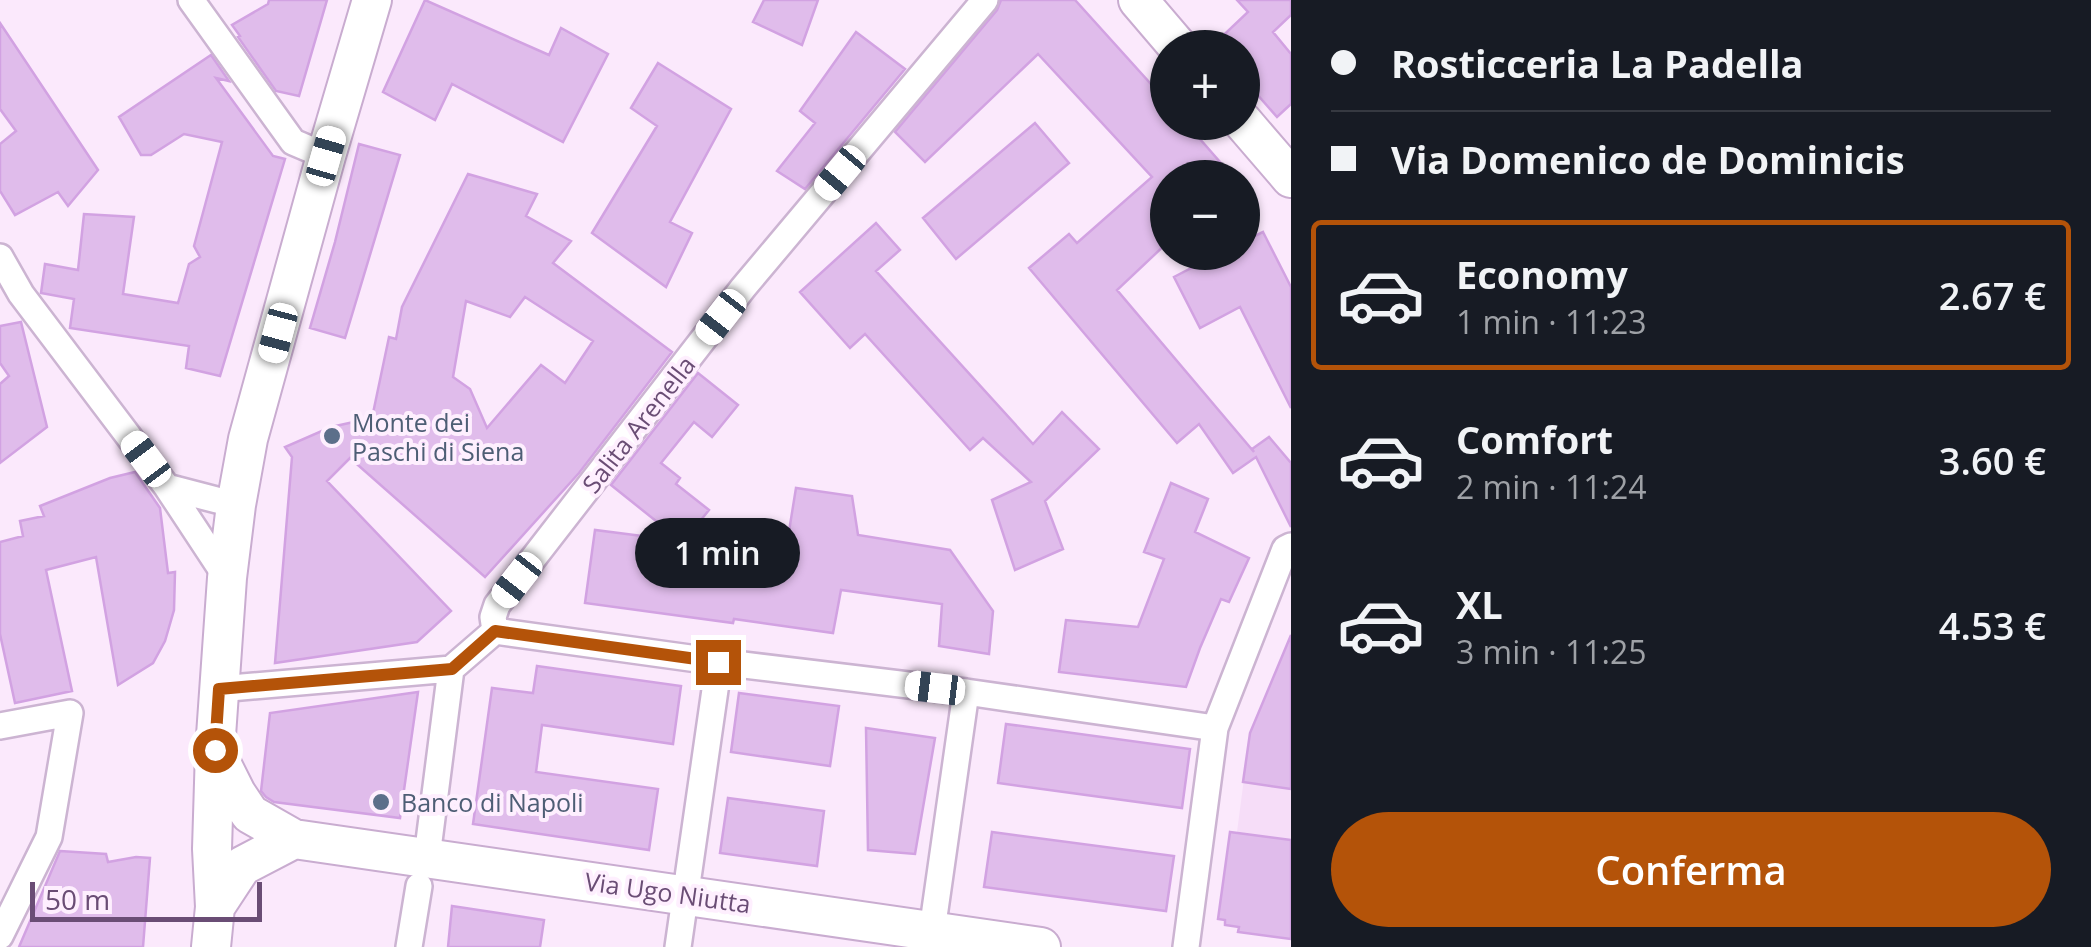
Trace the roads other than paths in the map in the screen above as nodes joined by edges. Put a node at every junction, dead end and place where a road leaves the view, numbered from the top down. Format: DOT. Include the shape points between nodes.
graph roads {
  1 [pos="191,0"];
  2 [pos="372,0"];
  3 [pos="985,0"];
  4 [pos="1138,0"];
  5 [pos="1164,30"];
  6 [pos="1258,140"];
  7 [pos="326,156"];
  8 [pos="1291,178"];
  9 [pos="0,257"];
  10 [pos="167,487"];
  11 [pos="236,505"];
  12 [pos="1291,546"];
  13 [pos="228,578"];
  14 [pos="495,631"];
  15 [pos="718,662"];
  16 [pos="452,669"];
  17 [pos="219,689"];
  18 [pos="966,692"];
  19 [pos="0,726"];
  20 [pos="1215,728"];
  21 [pos="215,750"];
  22 [pos="294,839"];
  23 [pos="423,872"];
  24 [pos="687,894"];
  25 [pos="215,908"];
  26 [pos="0,936"];
  27 [pos="931,940"];
  28 [pos="211,947"];
  29 [pos="408,947"];
  30 [pos="678,947"];
  31 [pos="1042,947"];
  32 [pos="1186,947"];
  1 -- 7 [label="street" via="293,142"];
  2 -- 7 [label="main road"];
  3 -- 14 [label="street, Salita Arenella" via="743,288 586,490 497,605"];
  4 -- 5 [label="main road"];
  6 -- 8 [label="main road"];
  7 -- 11 [label="main road"];
  9 -- 10 [label="street"];
  10 -- 11 [label="street"];
  10 -- 13 [label="street"];
  11 -- 13 [label="main road"];
  12 -- 20 [label="street"];
  13 -- 17 [label="main road"];
  14 -- 15 [label="street"];
  14 -- 16 [label="street, Salita Arenella"];
  15 -- 18 [label="street"];
  15 -- 24 [label="street"];
  16 -- 17 [label="street"];
  16 -- 23 [label="street"];
  17 -- 21 [label="main road"];
  18 -- 20 [label="street"];
  18 -- 27 [label="street"];
  19 -- 26 [label="street" via="70,713 49,837"];
  20 -- 32 [label="street"];
  21 -- 22 [label="main road" via="250,814"];
  21 -- 25 [label="main road"];
  22 -- 23 [label="main road, Via Ugo Niutta"];
  22 -- 25 [label="main road" via="242,866"];
  23 -- 24 [label="main road, Via Ugo Niutta"];
  23 -- 29 [label="street"];
  24 -- 27 [label="main road, Via Ugo Niutta"];
  24 -- 30 [label="street"];
  25 -- 28 [label="main road"];
  27 -- 31 [label="main road, Via Ugo Niutta"];
}
